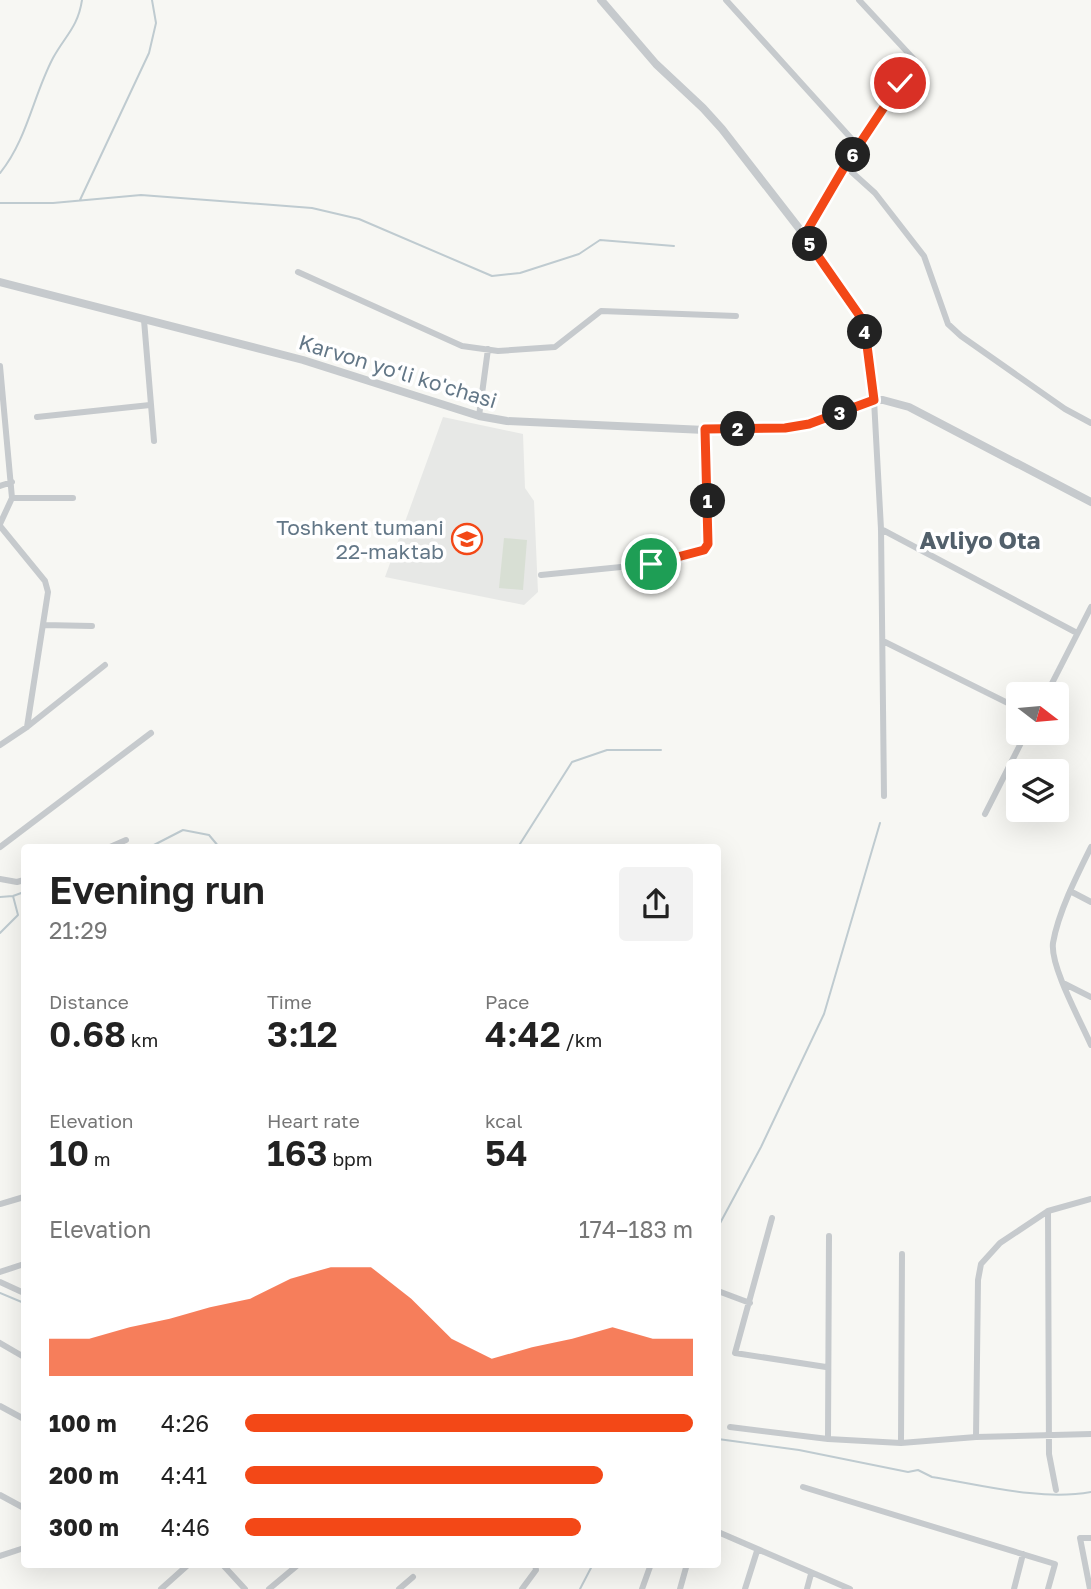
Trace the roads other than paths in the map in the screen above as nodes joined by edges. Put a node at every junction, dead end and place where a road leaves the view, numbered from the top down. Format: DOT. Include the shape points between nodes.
graph roads {
  1 [pos="601,0"];
  2 [pos="726,0"];
  3 [pos="859,0"];
  4 [pos="859,147"];
  5 [pos="845,166"];
  6 [pos="804,236"];
  7 [pos="298,272"];
  8 [pos="0,282"];
  9 [pos="736,316"];
  10 [pos="144,320"];
  11 [pos="488,349"];
  12 [pos="0,366"];
  13 [pos="874,400"];
  14 [pos="150,405"];
  15 [pos="479,416"];
  16 [pos="37,417"];
  17 [pos="1091,423"];
  18 [pos="705,429"];
  19 [pos="154,441"];
  20 [pos="12,482"];
  21 [pos="0,486"];
  22 [pos="12,498"];
  23 [pos="73,498"];
  24 [pos="1091,502"];
  25 [pos="0,525"];
  26 [pos="881,529"];
  27 [pos="541,575"];
  28 [pos="1091,607"];
  29 [pos="43,625"];
  30 [pos="92,626"];
  31 [pos="1077,633"];
  32 [pos="883,641"];
  33 [pos="105,665"];
  34 [pos="1052,682"];
  35 [pos="1006,702"];
  36 [pos="27,727"];
  37 [pos="151,733"];
  38 [pos="0,745"];
  39 [pos="1019,746"];
  40 [pos="884,796"];
  41 [pos="985,814"];
  42 [pos="126,840"];
  43 [pos="117,844"];
  44 [pos="0,847"];
  45 [pos="1091,847"];
  46 [pos="0,879"];
  47 [pos="21,881"];
  48 [pos="1070,891"];
  49 [pos="1091,902"];
  50 [pos="1064,984"];
  51 [pos="1091,998"];
  52 [pos="1091,1045"];
  53 [pos="21,1198"];
  54 [pos="1091,1199"];
  55 [pos="0,1205"];
  56 [pos="1048,1211"];
  57 [pos="772,1218"];
  58 [pos="828,1236"];
  59 [pos="902,1254"];
  60 [pos="21,1265"];
  61 [pos="0,1272"];
  62 [pos="0,1282"];
  63 [pos="21,1292"];
  64 [pos="721,1293"];
  65 [pos="750,1303"];
  66 [pos="0,1343"];
  67 [pos="21,1355"];
  68 [pos="826,1367"];
  69 [pos="0,1406"];
  70 [pos="21,1417"];
  71 [pos="730,1427"];
  72 [pos="1091,1434"];
  73 [pos="1049,1436"];
  74 [pos="976,1437"];
  75 [pos="828,1439"];
  76 [pos="901,1443"];
  77 [pos="803,1487"];
  78 [pos="1056,1490"];
  79 [pos="0,1495"];
  80 [pos="21,1506"];
  81 [pos="721,1533"];
  82 [pos="1091,1538"];
  83 [pos="21,1549"];
  84 [pos="758,1551"];
  85 [pos="1023,1554"];
  86 [pos="0,1556"];
  87 [pos="185,1568"];
  88 [pos="226,1568"];
  89 [pos="294,1568"];
  90 [pos="536,1568"];
  91 [pos="650,1568"];
  92 [pos="686,1568"];
  93 [pos="811,1574"];
  94 [pos="413,1577"];
  95 [pos="161,1589"];
  96 [pos="244,1589"];
  97 [pos="269,1589"];
  98 [pos="399,1589"];
  99 [pos="522,1589"];
  100 [pos="642,1589"];
  101 [pos="680,1589"];
  102 [pos="745,1589"];
  103 [pos="807,1589"];
  104 [pos="850,1589"];
  105 [pos="1014,1589"];
  106 [pos="1048,1589"];
  107 [pos="1090,1589"];
  1 -- 6 [label="street" via="656,64 722,128"];
  2 -- 4 [label="street"];
  3 -- 4 [label="street" via="923,69 900,83"];
  4 -- 5 [label="street"];
  5 -- 6 [label="street"];
  5 -- 17 [label="street" via="875,193 924,256 948,324 1065,410"];
  6 -- 13 [label="street" via="864,322"];
  7 -- 11 [label="street" via="462,346"];
  8 -- 10 [label="street, Karvon yo‘li ko'chasi"];
  9 -- 11 [label="street" via="601,311 555,347"];
  10 -- 14 [label="street"];
  10 -- 15 [label="street, Karvon yo‘li ko'chasi" via="303,359"];
  11 -- 15 [label="street"];
  12 -- 20 [label="street"];
  13 -- 18 [label="street, Karvon yo‘li ko'chasi" via="809,424"];
  13 -- 24 [label="street" via="909,407"];
  13 -- 26 [label="street"];
  14 -- 16 [label="street"];
  14 -- 19 [label="street"];
  15 -- 18 [label="street, Karvon yo‘li ko'chasi" via="534,423"];
  18 -- 27 [label="street" via="709,537 704,550 651,564"];
  20 -- 21 [label="street"];
  20 -- 22 [label="street"];
  22 -- 23 [label="street"];
  22 -- 25 [label="street"];
  25 -- 29 [label="street" via="45,581"];
  26 -- 31 [label="street"];
  26 -- 32 [label="street"];
  28 -- 31 [label="street"];
  29 -- 30 [label="street"];
  29 -- 36 [label="street"];
  31 -- 34 [label="street"];
  32 -- 35 [label="street"];
  32 -- 40 [label="street"];
  33 -- 36 [label="street"];
  36 -- 38 [label="street"];
  37 -- 44 [label="street"];
  39 -- 41 [label="street"];
  42 -- 43 [label="street"];
  45 -- 48 [label="street"];
  46 -- 47 [label="street"];
  48 -- 49 [label="street"];
  48 -- 50 [label="street" via="1053,945"];
  50 -- 51 [label="street"];
  50 -- 52 [label="street"];
  53 -- 55 [label="street"];
  54 -- 56 [label="street"];
  56 -- 73 [label="street"];
  56 -- 74 [label="street" via="1000,1244 979,1269"];
  57 -- 65 [label="street"];
  58 -- 68 [label="street"];
  59 -- 76 [label="street"];
  60 -- 61 [label="street"];
  62 -- 63 [label="street"];
  64 -- 65 [label="street"];
  65 -- 68 [label="street" via="736,1353"];
  66 -- 67 [label="street"];
  68 -- 75 [label="street"];
  69 -- 70 [label="street"];
  71 -- 75 [label="street"];
  72 -- 73 [label="street"];
  73 -- 74 [label="street"];
  73 -- 78 [label="street"];
  74 -- 76 [label="street"];
  75 -- 76 [label="street"];
  77 -- 85 [label="street"];
  79 -- 80 [label="street"];
  81 -- 84 [label="street"];
  82 -- 107 [label="street" via="1080,1538"];
  83 -- 86 [label="street"];
  84 -- 93 [label="street"];
  84 -- 102 [label="street"];
  85 -- 105 [label="street"];
  85 -- 106 [label="street" via="1055,1564"];
  87 -- 95 [label="street"];
  88 -- 96 [label="street"];
  89 -- 97 [label="street"];
  90 -- 99 [label="street"];
  91 -- 100 [label="street"];
  92 -- 101 [label="street"];
  93 -- 103 [label="street"];
  93 -- 104 [label="street"];
  94 -- 98 [label="street"];
}
